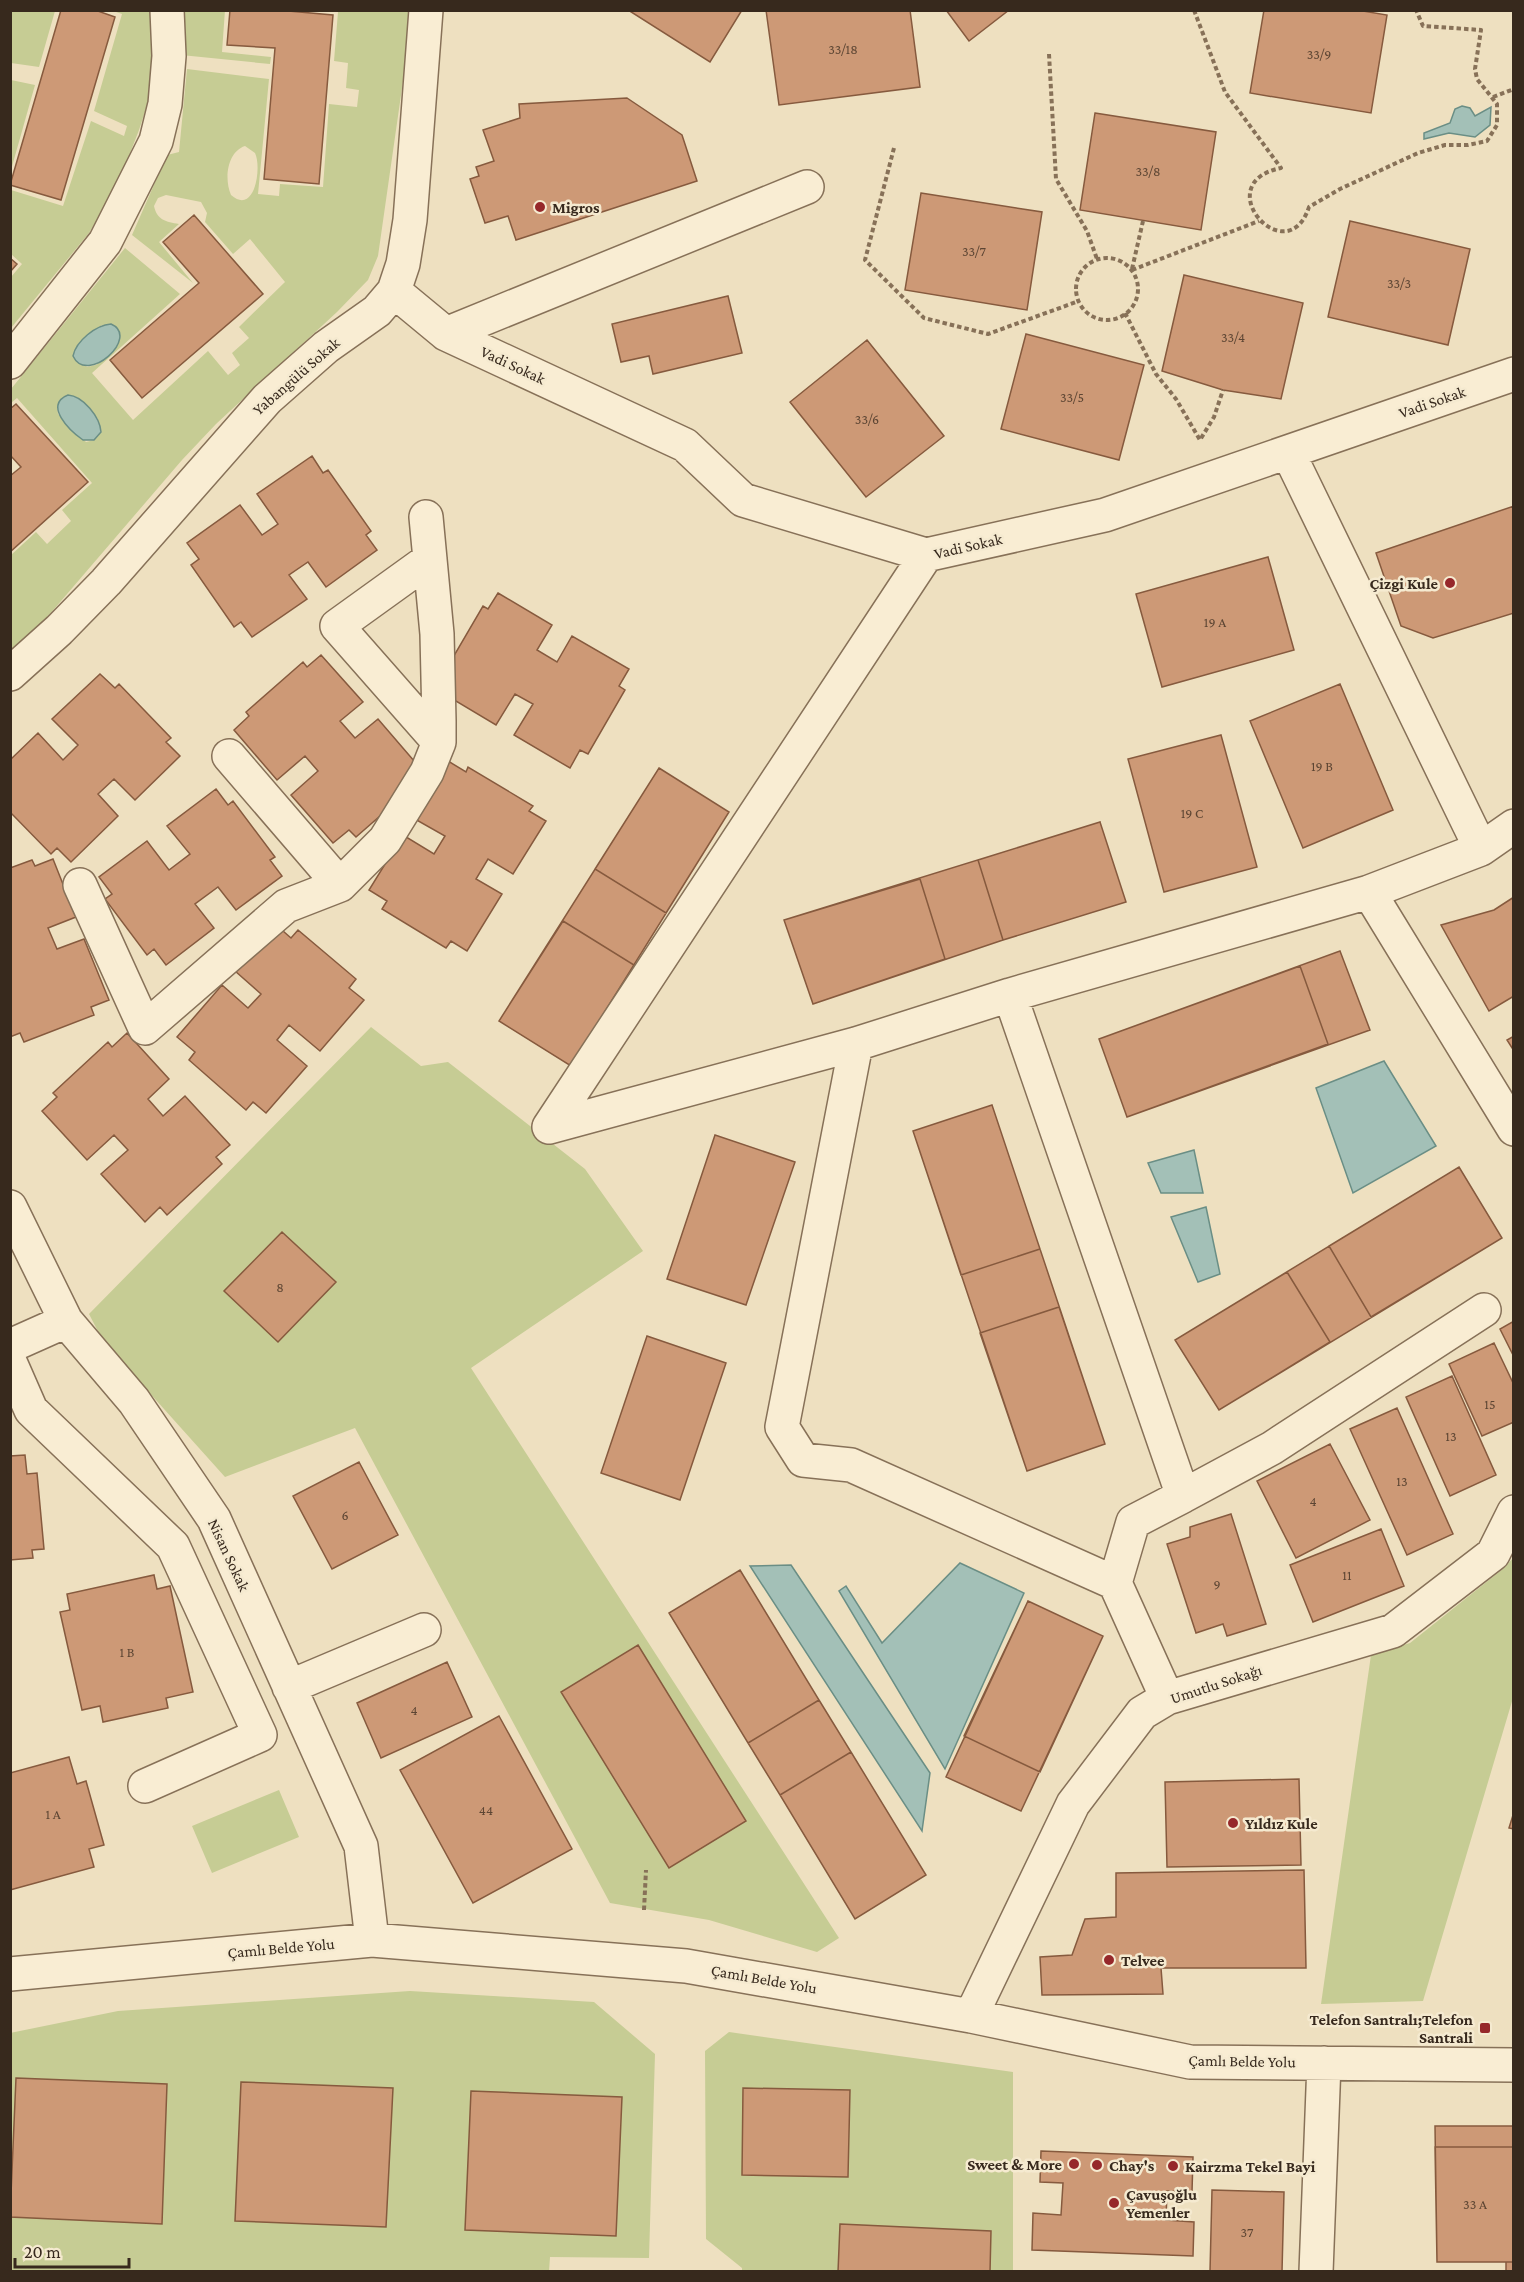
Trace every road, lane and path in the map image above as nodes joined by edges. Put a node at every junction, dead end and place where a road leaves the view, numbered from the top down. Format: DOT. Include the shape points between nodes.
graph roads {
  1 [pos="167,10"];
  2 [pos="426,10"];
  3 [pos="1194,10"];
  4 [pos="1416,10"];
  5 [pos="1049,54"];
  6 [pos="1514,89"];
  7 [pos="1492,97"];
  8 [pos="894,148"];
  9 [pos="807,187"];
  10 [pos="1143,221"];
  11 [pos="1259,221"];
  12 [pos="1097,259"];
  13 [pos="1132,270"];
  14 [pos="394,291"];
  15 [pos="1079,301"];
  16 [pos="1125,313"];
  17 [pos="446,334"];
  18 [pos="10,362"];
  19 [pos="1514,374"];
  20 [pos="1223,390"];
  21 [pos="1288,452"];
  22 [pos="426,517"];
  23 [pos="926,555"];
  24 [pos="430,559"];
  25 [pos="10,674"];
  26 [pos="439,742"];
  27 [pos="229,756"];
  28 [pos="1514,826"];
  29 [pos="1481,849"];
  30 [pos="80,885"];
  31 [pos="340,885"];
  32 [pos="1369,892"];
  33 [pos="1010,995"];
  34 [pos="856,1044"];
  35 [pos="1514,1129"];
  36 [pos="10,1207"];
  37 [pos="1484,1310"];
  38 [pos="66,1321"];
  39 [pos="10,1346"];
  40 [pos="10,1362"];
  41 [pos="1183,1496"];
  42 [pos="1513,1514"];
  43 [pos="1115,1583"];
  44 [pos="424,1630"];
  45 [pos="290,1687"];
  46 [pos="1167,1698"];
  47 [pos="145,1786"];
  48 [pos="646,1870"];
  49 [pos="644,1910"];
  50 [pos="372,1940"];
  51 [pos="10,1974"];
  52 [pos="971,2016"];
  53 [pos="1324,2063"];
  54 [pos="1514,2065"];
  55 [pos="1316,2271"];
  1 -- 18 [label="street" via="165,104 156,141 105,242"];
  2 -- 14 [label="street, Yabangülü Sokak" via="410,220"];
  3 -- 11 [label="path" via="1225,92 1281,168 1255,182 1250,202"];
  4 -- 7 [label="path" via="1423,26 1481,30 1475,69 1477,79"];
  5 -- 12 [label="path" via="1056,179 1087,231"];
  6 -- 7 [label="path"];
  7 -- 11 [label="path" via="1497,104 1497,125 1487,141 1445,145 1418,153 1316,202 1305,218 1286,230 1276,230"];
  8 -- 15 [label="path" via="866,260 924,318 988,334"];
  9 -- 17 [label="street"];
  10 -- 13 [label="path"];
  11 -- 13 [label="path"];
  12 -- 13 [label="path" via="1118,259"];
  12 -- 15 [label="path" via="1081,272 1076,291"];
  13 -- 16 [label="path" via="1138,291 1136,301"];
  14 -- 17 [label="street, Vadi Sokak"];
  14 -- 25 [label="street, Yabangülü Sokak" via="377,311 326,347 267,399 106,582"];
  15 -- 16 [label="path" via="1092,316 1102,319"];
  16 -- 20 [label="path" via="1156,374 1200,440 1214,417"];
  17 -- 23 [label="street, Vadi Sokak" via="685,445 743,500"];
  19 -- 21 [label="street, Vadi Sokak"];
  21 -- 23 [label="street, Vadi Sokak" via="1105,515"];
  21 -- 29 [label="street"];
  22 -- 24 [label="street"];
  23 -- 34 [label="street" via="549,1127"];
  24 -- 26 [label="street" via="437,634"];
  24 -- 26 [label="street" via="337,626"];
  26 -- 31 [label="street" via="427,772 385,840"];
  27 -- 31 [label="street"];
  28 -- 29 [label="street"];
  29 -- 32 [label="street"];
  30 -- 31 [label="street" via="145,1028 286,906"];
  32 -- 33 [label="street"];
  32 -- 35 [label="street"];
  33 -- 34 [label="street"];
  33 -- 41 [label="street"];
  34 -- 43 [label="street" via="783,1427 803,1460 851,1466"];
  36 -- 38 [label="street, Nisan Sokak"];
  37 -- 41 [label="street" via="1272,1448"];
  38 -- 39 [label="street"];
  38 -- 45 [label="street, Nisan Sokak" via="134,1401 214,1520"];
  40 -- 47 [label="street" via="31,1410 173,1546 260,1735"];
  41 -- 43 [label="street" via="1133,1522"];
  42 -- 46 [label="street, Umutlu Sokağı" via="1492,1554 1393,1631"];
  43 -- 46 [label="street"];
  44 -- 45 [label="street"];
  45 -- 50 [label="street, Nisan Sokak" via="361,1846"];
  46 -- 52 [label="street, Umutlu Sokağı" via="1142,1713 1073,1803"];
  48 -- 49 [label="path"];
  50 -- 51 [label="street, Çamlı Belde Yolu"];
  50 -- 52 [label="street, Çamlı Belde Yolu" via="686,1966"];
  52 -- 53 [label="street, Çamlı Belde Yolu" via="1190,2061"];
  53 -- 54 [label="street, Çamlı Belde Yolu"];
  53 -- 55 [label="street"];
}
